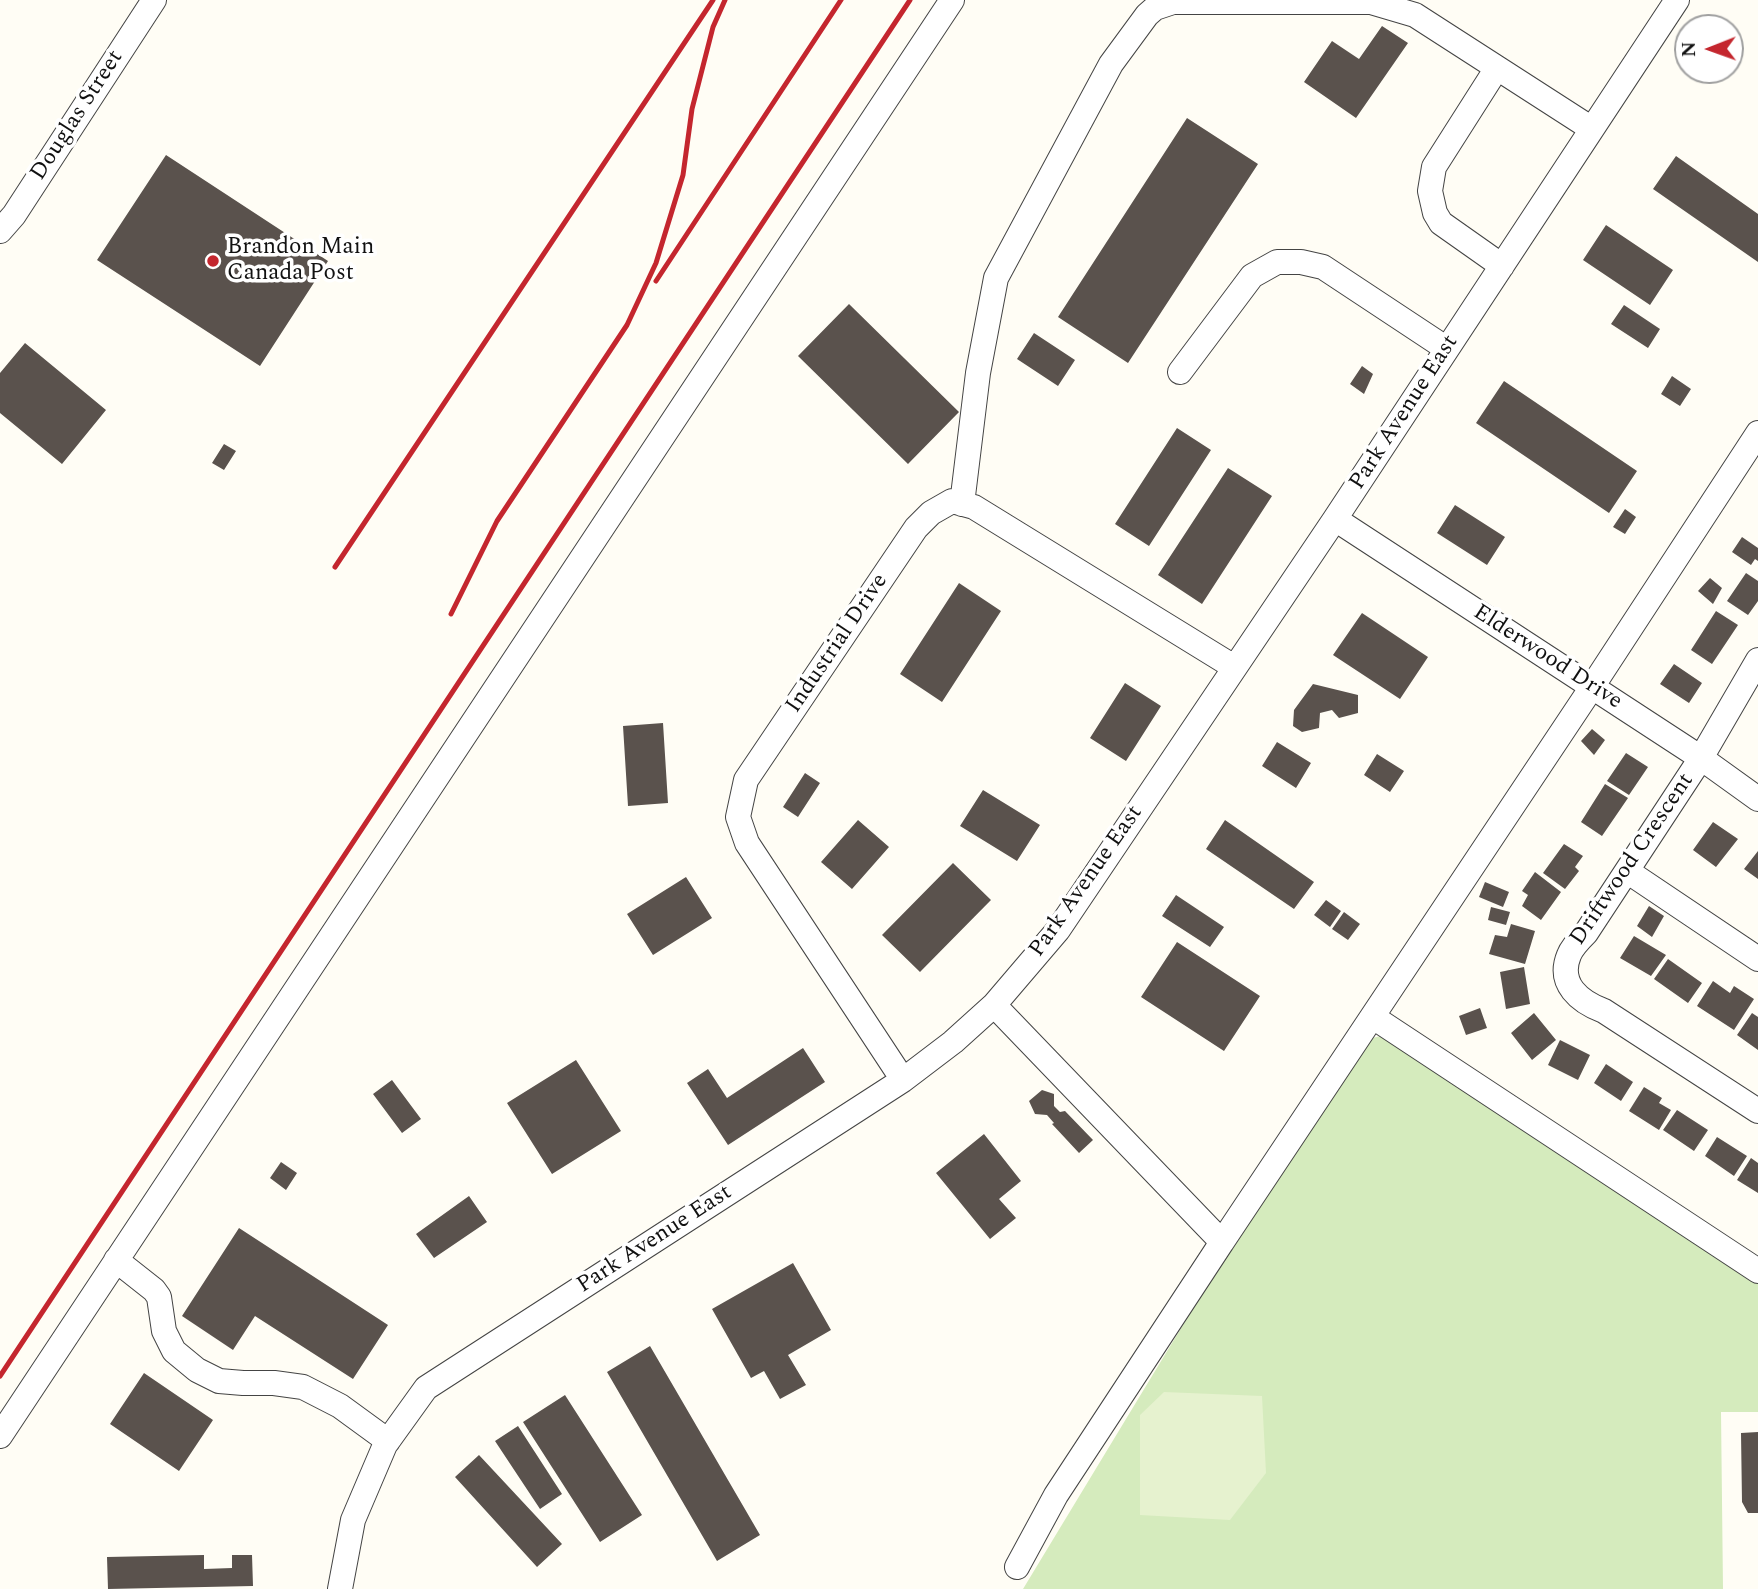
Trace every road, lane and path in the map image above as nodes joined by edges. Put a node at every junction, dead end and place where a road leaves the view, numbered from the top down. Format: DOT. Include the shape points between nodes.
graph roads {
  1 [pos="154,0"];
  2 [pos="952,0"];
  3 [pos="1677,0"];
  4 [pos="1497,68"];
  5 [pos="1592,129"];
  6 [pos="0,231"];
  7 [pos="1502,266"];
  8 [pos="1447,349"];
  9 [pos="1180,372"];
  10 [pos="1758,433"];
  11 [pos="962,504"];
  12 [pos="1335,519"];
  13 [pos="1758,660"];
  14 [pos="1234,667"];
  15 [pos="1592,687"];
  16 [pos="1701,758"];
  17 [pos="1758,799"];
  18 [pos="1628,871"];
  19 [pos="1758,959"];
  20 [pos="994,1004"];
  21 [pos="1373,1017"];
  22 [pos="903,1080"];
  23 [pos="1754,1100"];
  24 [pos="1222,1242"];
  25 [pos="116,1261"];
  26 [pos="1758,1271"];
  27 [pos="0,1436"];
  28 [pos="388,1441"];
  29 [pos="1017,1567"];
  30 [pos="340,1589"];
  1 -- 6 [label="street, Douglas Street"];
  2 -- 25 [label="street"];
  3 -- 5 [label="street, Park Avenue East"];
  4 -- 5 [label="street"];
  4 -- 7 [label="street" via="1434,167 1430,191 1441,223"];
  4 -- 11 [label="street" via="1415,15 1371,2 1173,2 1155,8 1111,64 996,278 978,373"];
  5 -- 7 [label="street, Park Avenue East"];
  7 -- 8 [label="street, Park Avenue East"];
  8 -- 9 [label="street" via="1324,267 1277,262 1252,276"];
  8 -- 12 [label="street, Park Avenue East"];
  10 -- 15 [label="street"];
  11 -- 14 [label="street" via="974,507"];
  11 -- 22 [label="street, Industrial Drive" via="952,501 916,528 746,779 738,817 747,843"];
  12 -- 14 [label="street, Park Avenue East"];
  12 -- 15 [label="street, Elderwood Drive"];
  13 -- 16 [label="street, Driftwood Crescent"];
  14 -- 20 [label="street, Park Avenue East" via="1058,930"];
  15 -- 16 [label="street, Elderwood Drive"];
  15 -- 21 [label="street"];
  16 -- 17 [label="street, Elderwood Drive"];
  16 -- 18 [label="street, Driftwood Crescent"];
  18 -- 19 [label="street"];
  18 -- 23 [label="street, Driftwood Crescent" via="1569,955 1568,983 1588,1005"];
  20 -- 22 [label="street, Park Avenue East"];
  20 -- 24 [label="street"];
  21 -- 24 [label="street"];
  21 -- 26 [label="street"];
  22 -- 28 [label="street, Park Avenue East" via="426,1388"];
  24 -- 29 [label="street" via="1056,1495"];
  25 -- 27 [label="street"];
  25 -- 28 [label="street" via="154,1290 173,1350 197,1370 219,1381 303,1387 340,1406"];
  28 -- 30 [label="street, Park Avenue East" via="353,1520"];
}
